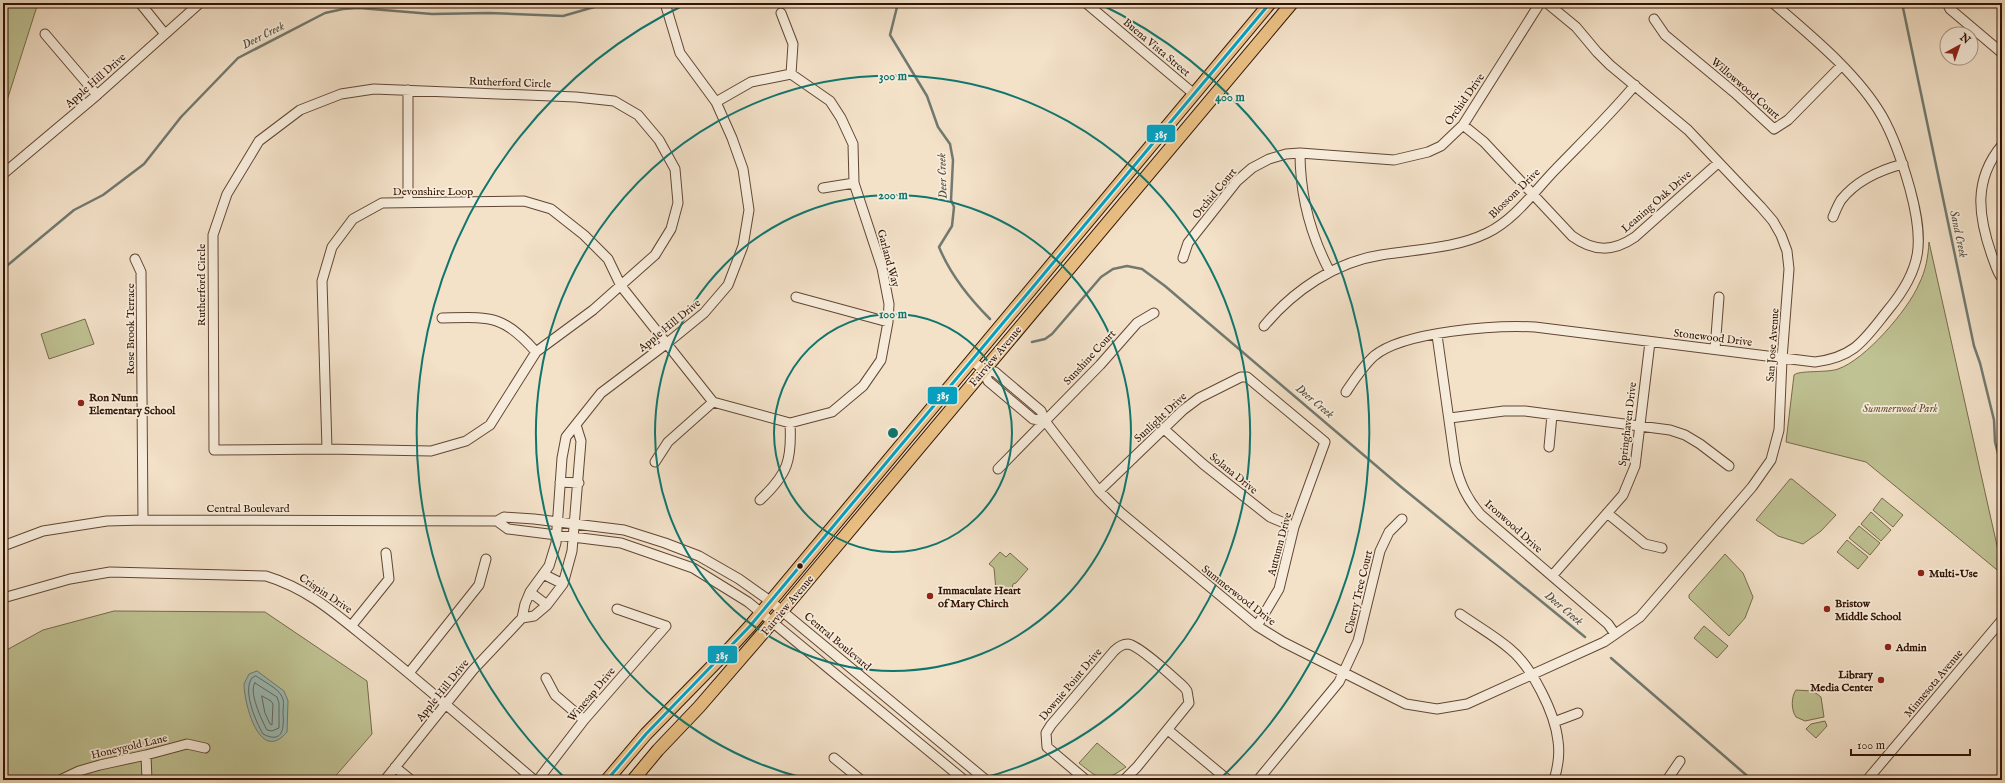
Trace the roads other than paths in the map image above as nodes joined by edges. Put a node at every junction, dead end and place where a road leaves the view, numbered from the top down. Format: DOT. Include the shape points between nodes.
graph roads {
  1 [pos="140,3"];
  2 [pos="200,3"];
  3 [pos="665,3"];
  4 [pos="1086,3"];
  5 [pos="1270,3"];
  6 [pos="1292,3"];
  7 [pos="1540,3"];
  8 [pos="1547,3"];
  9 [pos="1947,3"];
  10 [pos="1775,4"];
  11 [pos="781,13"];
  12 [pos="1654,19"];
  13 [pos="45,34"];
  14 [pos="165,34"];
  15 [pos="2002,53"];
  16 [pos="1841,66"];
  17 [pos="791,74"];
  18 [pos="1635,85"];
  19 [pos="408,90"];
  20 [pos="1194,94"];
  21 [pos="97,95"];
  22 [pos="716,102"];
  23 [pos="1463,125"];
  24 [pos="2002,145"];
  25 [pos="1300,153"];
  26 [pos="1718,163"];
  27 [pos="1903,164"];
  28 [pos="3,174"];
  29 [pos="854,183"];
  30 [pos="823,188"];
  31 [pos="1533,193"];
  32 [pos="408,202"];
  33 [pos="1833,217"];
  34 [pos="1183,258"];
  35 [pos="135,259"];
  36 [pos="1330,272"];
  37 [pos="2002,278"];
  38 [pos="622,286"];
  39 [pos="796,297"];
  40 [pos="1719,297"];
  41 [pos="1154,313"];
  42 [pos="442,318"];
  43 [pos="888,322"];
  44 [pos="1264,326"];
  45 [pos="1437,335"];
  46 [pos="1650,342"];
  47 [pos="666,344"];
  48 [pos="1714,349"];
  49 [pos="536,352"];
  50 [pos="1782,358"];
  51 [pos="972,361"];
  52 [pos="984,370"];
  53 [pos="1346,392"];
  54 [pos="713,402"];
  55 [pos="1552,415"];
  56 [pos="1450,418"];
  57 [pos="1045,421"];
  58 [pos="790,422"];
  59 [pos="1639,425"];
  60 [pos="576,426"];
  61 [pos="1164,429"];
  62 [pos="1325,442"];
  63 [pos="1549,447"];
  64 [pos="327,449"];
  65 [pos="562,458"];
  66 [pos="580,461"];
  67 [pos="655,462"];
  68 [pos="1729,466"];
  69 [pos="998,469"];
  70 [pos="560,482"];
  71 [pos="579,483"];
  72 [pos="1099,491"];
  73 [pos="760,500"];
  74 [pos="1607,513"];
  75 [pos="1402,519"];
  76 [pos="142,520"];
  77 [pos="497,521"];
  78 [pos="557,521"];
  79 [pos="576,523"];
  80 [pos="1294,527"];
  81 [pos="556,534"];
  82 [pos="574,536"];
  83 [pos="3,546"];
  84 [pos="1662,548"];
  85 [pos="386,553"];
  86 [pos="486,559"];
  87 [pos="543,574"];
  88 [pos="1552,576"];
  89 [pos="563,584"];
  90 [pos="530,592"];
  91 [pos="3,598"];
  92 [pos="770,601"];
  93 [pos="547,605"];
  94 [pos="617,610"];
  95 [pos="782,611"];
  96 [pos="760,612"];
  97 [pos="1460,614"];
  98 [pos="522,618"];
  99 [pos="2002,620"];
  100 [pos="772,622"];
  101 [pos="352,625"];
  102 [pos="1256,626"];
  103 [pos="1615,634"];
  104 [pos="409,673"];
  105 [pos="1344,674"];
  106 [pos="1532,676"];
  107 [pos="546,678"];
  108 [pos="445,704"];
  109 [pos="1578,713"];
  110 [pos="584,720"];
  111 [pos="1554,722"];
  112 [pos="1168,730"];
  113 [pos="205,748"];
  114 [pos="146,755"];
  115 [pos="834,758"];
  116 [pos="1680,761"];
  117 [pos="395,767"];
  118 [pos="60,780"];
  119 [pos="147,780"];
  120 [pos="385,780"];
  121 [pos="411,780"];
  122 [pos="534,780"];
  123 [pos="538,780"];
  124 [pos="607,780"];
  125 [pos="633,780"];
  126 [pos="861,780"];
  127 [pos="964,780"];
  128 [pos="986,780"];
  129 [pos="1086,780"];
  130 [pos="1124,780"];
  131 [pos="1228,780"];
  132 [pos="1258,780"];
  133 [pos="1554,780"];
  134 [pos="1667,780"];
  135 [pos="1867,780"];
  1 -- 14 [label="street"];
  2 -- 14 [label="street, Apple Hill Drive"];
  3 -- 22 [label="street, Apple Hill Drive" via="680,53"];
  4 -- 20 [label="street, Buena Vista Street"];
  5 -- 20 [label="main road, Fairview Avenue"];
  6 -- 52 [label="main road, Fairview Avenue"];
  7 -- 23 [label="street, Orchid Drive"];
  8 -- 18 [label="street, San Jose Avenue" via="1576,27 1596,52"];
  9 -- 15 [label="street" via="1950,9"];
  10 -- 16 [label="street, Stonewood Drive"];
  11 -- 17 [label="street" via="793,44"];
  12 -- 16 [label="street, Willowwood Court" via="1665,35 1735,93 1774,130 1788,120"];
  13 -- 21 [label="street"];
  14 -- 21 [label="street, Apple Hill Drive"];
  16 -- 27 [label="street, Stonewood Drive" via="1882,115"];
  17 -- 22 [label="street" via="751,82"];
  17 -- 29 [label="street, Garland Way" via="830,101 841,118 853,144"];
  18 -- 26 [label="street, San Jose Avenue" via="1688,130"];
  18 -- 31 [label="street, Blossom Drive"];
  19 -- 32 [label="street"];
  19 -- 38 [label="street, Rutherford Circle" via="614,101 638,115 659,140 675,169 678,203 671,229 655,255"];
  19 -- 64 [label="street, Rutherford Circle" via="374,89 341,94 300,110 259,141 227,194 213,235 214,450"];
  20 -- 51 [label="main road, Fairview Avenue"];
  21 -- 28 [label="street, Apple Hill Drive"];
  22 -- 47 [label="street, Apple Hill Drive" via="743,169 749,210 743,246 728,285 704,313"];
  23 -- 25 [label="street, Orchid Drive" via="1441,146 1404,159"];
  23 -- 31 [label="street, Leaning Oak Drive" via="1484,142"];
  24 -- 37 [label="street" via="1983,179 1980,208 1989,246"];
  25 -- 34 [label="street, Orchid Court" via="1286,154 1264,161 1237,181 1188,243"];
  25 -- 36 [label="street" via="1300,180 1306,210 1318,249"];
  26 -- 31 [label="street, Leaning Oak Drive" via="1635,237 1612,248 1596,248 1583,244 1572,236"];
  26 -- 50 [label="street, San Jose Avenue" via="1773,221 1787,251 1789,281"];
  27 -- 33 [label="street" via="1874,174 1858,186 1841,200"];
  27 -- 50 [label="street, Stonewood Drive" via="1919,234 1913,273 1905,288 1858,346 1843,356 1815,362"];
  29 -- 30 [label="street"];
  29 -- 43 [label="street, Garland Way" via="882,268"];
  31 -- 36 [label="street, Blossom Drive" via="1500,225 1488,232 1450,246 1379,255"];
  32 -- 38 [label="street, Devonshire Loop" via="524,201 551,209 584,234 608,260"];
  32 -- 64 [label="street, Devonshire Loop" via="382,203 353,219 332,247 322,282"];
  35 -- 76 [label="street, Rose Brook Terrace" via="141,272"];
  36 -- 44 [label="street, Blossom Drive" via="1288,300"];
  38 -- 47 [label="street, Devonshire Loop"];
  38 -- 49 [label="street, Rutherford Circle"];
  39 -- 43 [label="street"];
  40 -- 48 [label="street"];
  41 -- 57 [label="street, Sunshine Court" via="1137,323"];
  42 -- 49 [label="street" via="486,318 508,324"];
  43 -- 58 [label="street, Garland Way" via="881,360 863,386 832,412"];
  45 -- 46 [label="street, Stonewood Drive" via="1514,326"];
  45 -- 53 [label="street, Stonewood Drive" via="1404,340 1388,347 1374,357"];
  45 -- 56 [label="street, Ironwood Drive"];
  46 -- 48 [label="street, Stonewood Drive"];
  46 -- 59 [label="street, Springhaven Drive"];
  47 -- 54 [label="street"];
  47 -- 60 [label="street, Apple Hill Drive" via="600,393"];
  48 -- 50 [label="street, Stonewood Drive"];
  49 -- 64 [label="street, Rutherford Circle" via="490,425 466,441 431,451"];
  50 -- 103 [label="street, San Jose Avenue" via="1779,430 1771,460 1752,487 1640,617"];
  51 -- 52 [label="street, Summerwood Drive"];
  51 -- 92 [label="main road, Fairview Avenue"];
  52 -- 57 [label="street, Summerwood Drive" via="995,372 1041,411"];
  52 -- 95 [label="main road, Fairview Avenue"];
  54 -- 58 [label="street, Garland Way"];
  54 -- 67 [label="street" via="668,442"];
  55 -- 56 [label="street" via="1504,411"];
  55 -- 59 [label="street"];
  55 -- 63 [label="street"];
  56 -- 88 [label="street, Ironwood Drive" via="1460,483 1470,501 1481,515"];
  57 -- 69 [label="street, Sunshine Court"];
  57 -- 72 [label="street, Summerwood Drive"];
  58 -- 73 [label="street" via="792,447 786,467 775,486"];
  59 -- 68 [label="street" via="1663,428 1685,435"];
  59 -- 74 [label="street, Springhaven Drive" via="1635,466 1630,481 1623,495"];
  60 -- 65 [label="street, Apple Hill Drive" via="566,438"];
  60 -- 66 [label="street, Apple Hill Drive" via="582,441"];
  61 -- 62 [label="street, Sunlight Drive" via="1198,398 1241,376 1247,377"];
  61 -- 72 [label="street, Sunlight Drive"];
  61 -- 80 [label="street, Solana Drive" via="1203,464 1270,517"];
  62 -- 80 [label="street, Autumn Drive"];
  65 -- 66 [label="street"];
  65 -- 70 [label="street, Apple Hill Drive"];
  66 -- 71 [label="street, Apple Hill Drive"];
  70 -- 71 [label="street"];
  70 -- 78 [label="street, Apple Hill Drive"];
  71 -- 79 [label="street, Apple Hill Drive"];
  72 -- 102 [label="street, Summerwood Drive" via="1120,512"];
  74 -- 84 [label="street" via="1645,544"];
  74 -- 88 [label="street, Springhaven Drive"];
  75 -- 105 [label="street, Cherry Tree Court" via="1389,532 1380,551 1358,641"];
  76 -- 77 [label="street, Central Boulevard"];
  76 -- 83 [label="street, Central Boulevard" via="108,521 43,530"];
  77 -- 78 [label="street, Central Boulevard" via="504,517"];
  77 -- 81 [label="street, Central Boulevard" via="508,529"];
  78 -- 79 [label="street, Central Boulevard"];
  78 -- 81 [label="street, Apple Hill Drive"];
  79 -- 82 [label="street, Apple Hill Drive"];
  79 -- 92 [label="street, Central Boulevard" via="624,530 699,556"];
  80 -- 102 [label="street, Autumn Drive" via="1279,589"];
  81 -- 82 [label="street, Central Boulevard"];
  81 -- 87 [label="street, Apple Hill Drive" via="549,566"];
  82 -- 89 [label="street, Apple Hill Drive"];
  82 -- 96 [label="street, Central Boulevard" via="621,543 693,568 732,591"];
  85 -- 101 [label="street" via="389,579"];
  86 -- 104 [label="street" via="479,585"];
  87 -- 89 [label="street"];
  87 -- 90 [label="street, Apple Hill Drive"];
  88 -- 103 [label="street, Ironwood Drive" via="1608,624"];
  89 -- 93 [label="street, Apple Hill Drive"];
  90 -- 93 [label="street"];
  90 -- 98 [label="street, Apple Hill Drive"];
  91 -- 101 [label="street, Crispin Drive" via="70,579 110,572 266,576 289,583"];
  92 -- 95 [label="street, Central Boulevard"];
  92 -- 96 [label="main road, Fairview Avenue"];
  93 -- 98 [label="street, Apple Hill Drive" via="534,616"];
  94 -- 110 [label="street, Winesap Drive" via="666,626"];
  95 -- 100 [label="main road, Fairview Avenue"];
  95 -- 128 [label="street, Central Boulevard"];
  96 -- 100 [label="street, Central Boulevard"];
  96 -- 124 [label="main road, Fairview Avenue" via="730,648 646,734"];
  97 -- 106 [label="street" via="1510,649"];
  98 -- 108 [label="street, Apple Hill Drive"];
  99 -- 135 [label="street, Minnesota Avenue"];
  100 -- 125 [label="main road, Fairview Avenue"];
  100 -- 127 [label="street, Central Boulevard"];
  101 -- 104 [label="street, Crispin Drive"];
  102 -- 105 [label="street, Summerwood Drive"];
  103 -- 106 [label="street, San Jose Avenue" via="1604,642"];
  104 -- 108 [label="street, Crispin Drive"];
  105 -- 106 [label="street, Summerwood Drive" via="1406,704 1437,709 1467,704"];
  105 -- 132 [label="street, Cherry Tree Court"];
  106 -- 111 [label="street"];
  107 -- 110 [label="street" via="556,695"];
  108 -- 117 [label="street, Apple Hill Drive"];
  108 -- 122 [label="street, Crispin Drive"];
  109 -- 111 [label="street"];
  110 -- 123 [label="street, Winesap Drive"];
  111 -- 133 [label="street" via="1559,751"];
  112 -- 129 [label="street, Downie Point Drive" via="1188,706 1187,691 1142,652 1128,644 1122,645 1114,651 1046,733 1048,747"];
  112 -- 130 [label="street"];
  112 -- 131 [label="street"];
  113 -- 114 [label="street, Honeygold Lane" via="187,744"];
  114 -- 118 [label="street, Honeygold Lane" via="79,771"];
  114 -- 119 [label="street"];
  115 -- 126 [label="street"];
  116 -- 134 [label="street"];
  117 -- 120 [label="street, Apple Hill Drive"];
  117 -- 121 [label="street"];
}
